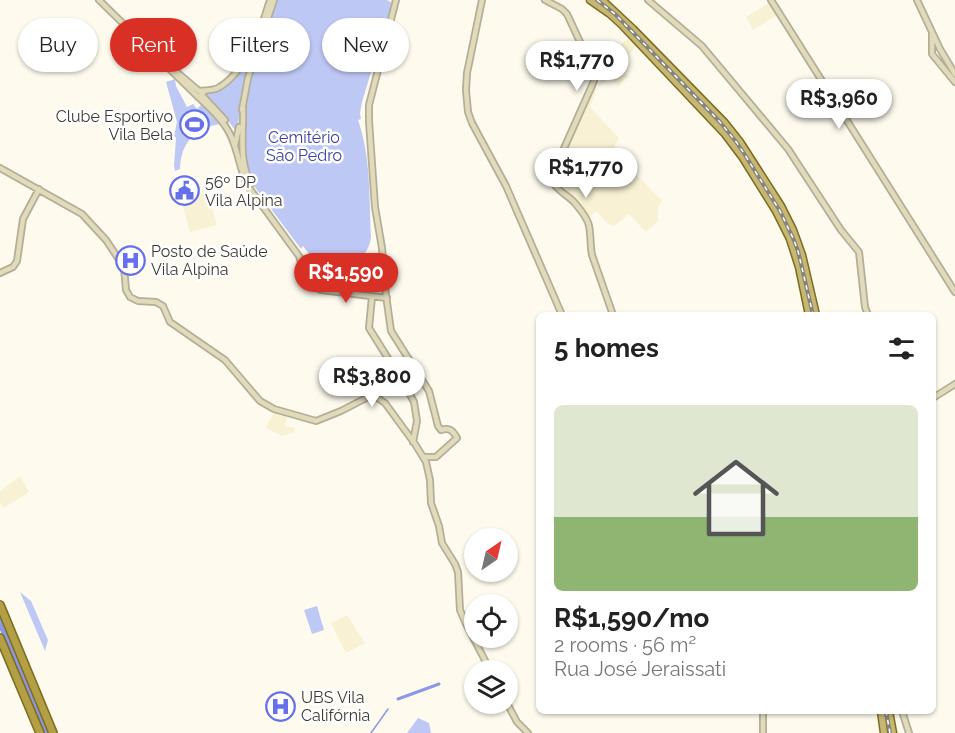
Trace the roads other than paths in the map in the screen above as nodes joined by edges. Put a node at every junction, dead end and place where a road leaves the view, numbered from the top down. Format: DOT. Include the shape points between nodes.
graph roads {
  1 [pos="99,0"];
  2 [pos="272,0"];
  3 [pos="397,0"];
  4 [pos="482,0"];
  5 [pos="545,0"];
  6 [pos="590,0"];
  7 [pos="602,0"];
  8 [pos="771,0"];
  9 [pos="917,0"];
  10 [pos="651,1"];
  11 [pos="118,18"];
  12 [pos="265,18"];
  13 [pos="267,18"];
  14 [pos="935,45"];
  15 [pos="175,72"];
  16 [pos="176,72"];
  17 [pos="236,72"];
  18 [pos="249,72"];
  19 [pos="955,74"];
  20 [pos="955,82"];
  21 [pos="201,93"];
  22 [pos="243,107"];
  23 [pos="239,130"];
  24 [pos="233,132"];
  25 [pos="237,138"];
  26 [pos="235,145"];
  27 [pos="242,147"];
  28 [pos="0,168"];
  29 [pos="751,171"];
  30 [pos="759,171"];
  31 [pos="39,189"];
  32 [pos="775,209"];
  33 [pos="783,211"];
  34 [pos="380,233"];
  35 [pos="0,273"];
  36 [pos="308,279"];
  37 [pos="385,288"];
  38 [pos="955,292"];
  39 [pos="375,297"];
  40 [pos="387,298"];
  41 [pos="561,312"];
  42 [pos="612,312"];
  43 [pos="808,312"];
  44 [pos="815,312"];
  45 [pos="867,312"];
  46 [pos="955,384"];
  47 [pos="936,396"];
  48 [pos="413,442"];
  49 [pos="424,457"];
  50 [pos="0,605"];
  51 [pos="0,638"];
  52 [pos="485,660"];
  53 [pos="513,714"];
  54 [pos="764,714"];
  55 [pos="881,714"];
  56 [pos="890,714"];
  57 [pos="903,714"];
  58 [pos="40,733"];
  59 [pos="53,733"];
  60 [pos="528,733"];
  61 [pos="764,733"];
  62 [pos="884,733"];
  63 [pos="893,733"];
  64 [pos="909,733"];
  1 -- 11 [label="main road"];
  2 -- 12 [label="main road"];
  2 -- 13 [label="main road"];
  3 -- 34 [label="main road" via="369,113"];
  4 -- 41 [label="main road" via="467,75 468,112 506,186"];
  5 -- 42 [label="main road" via="572,18 595,78 551,182 586,223 592,255"];
  6 -- 29 [label="main road" via="621,24 689,95 733,143"];
  7 -- 30 [label="main road" via="725,123"];
  8 -- 38 [label="main road"];
  9 -- 14 [label="main road"];
  10 -- 45 [label="main road" via="702,46 788,149 859,252"];
  14 -- 19 [label="main road"];
  14 -- 20 [label="main road" via="932,54"];
  15 -- 21 [label="main road"];
  16 -- 21 [label="main road"];
  17 -- 21 [label="main road" via="220,87"];
  18 -- 22 [label="main road"];
  21 -- 24 [label="main road"];
  21 -- 26 [label="main road"];
  22 -- 23 [label="main road"];
  22 -- 27 [label="main road"];
  23 -- 24 [label="main road"];
  23 -- 25 [label="main road"];
  24 -- 25 [label="main road"];
  25 -- 26 [label="main road"];
  25 -- 27 [label="main road"];
  26 -- 27 [label="main road" via="238,149"];
  26 -- 36 [label="main road" via="248,185 299,256"];
  27 -- 36 [label="main road" via="249,181 299,250"];
  28 -- 31 [label="main road"];
  29 -- 30 [label="main road"];
  29 -- 32 [label="main road"];
  30 -- 33 [label="main road"];
  31 -- 35 [label="main road" via="23,219 17,261"];
  31 -- 48 [label="main road" via="80,212 100,234 124,267 130,297 163,306 170,322 225,360 262,403 309,420 376,396 386,403"];
  32 -- 33 [label="main road"];
  32 -- 43 [label="main road" via="794,249"];
  33 -- 44 [label="main road" via="799,245"];
  34 -- 37 [label="main road"];
  34 -- 40 [label="main road"];
  36 -- 39 [label="main road" via="323,290"];
  37 -- 39 [label="main road"];
  37 -- 40 [label="main road"];
  39 -- 40 [label="main road"];
  39 -- 48 [label="main road" via="369,328 414,402 417,422"];
  40 -- 49 [label="main road" via="392,334 429,392 438,426 441,430 452,430 457,438 436,457"];
  46 -- 47 [label="main road"];
  48 -- 49 [label="main road"];
  49 -- 52 [label="main road" via="442,543 458,572 460,610"];
  50 -- 59 [label="highway"];
  51 -- 58 [label="highway"];
  53 -- 60 [label="main road"];
  54 -- 61 [label="main road"];
  55 -- 62 [label="main road"];
  56 -- 63 [label="main road"];
  57 -- 64 [label="main road"];
}
